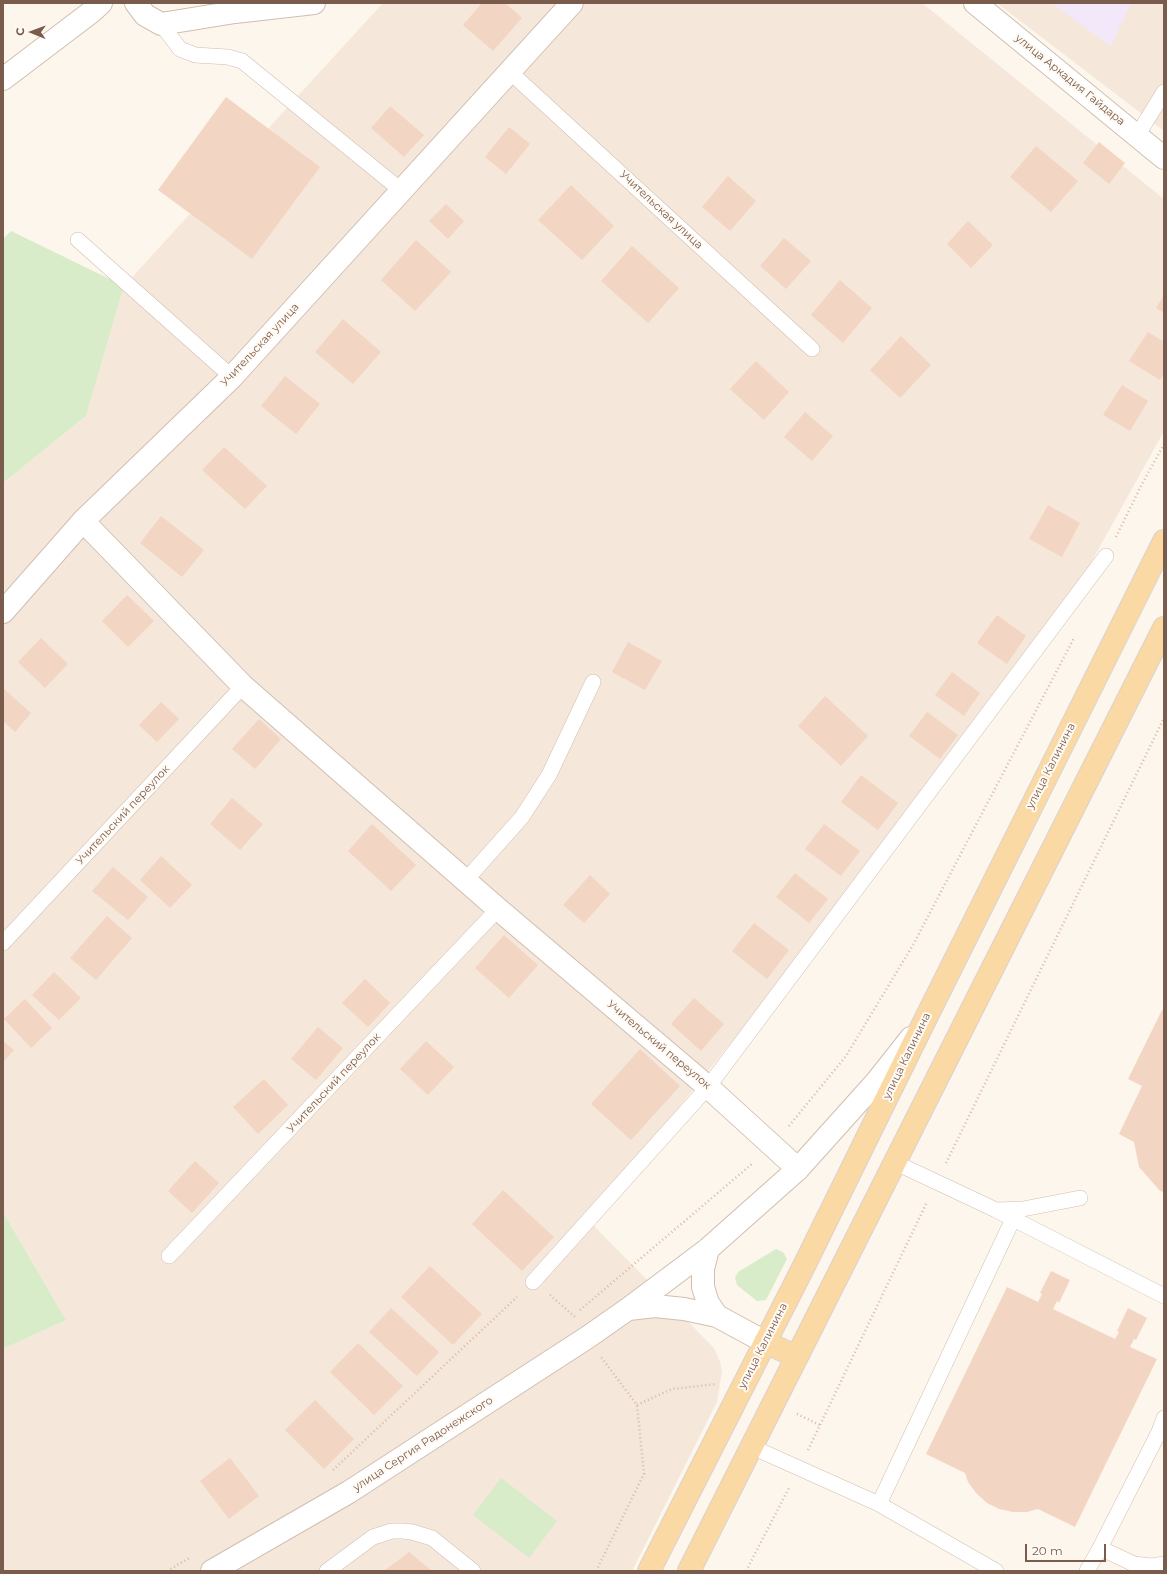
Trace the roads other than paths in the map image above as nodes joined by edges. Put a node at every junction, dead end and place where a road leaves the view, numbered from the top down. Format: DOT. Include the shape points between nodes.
graph roads {
  1 [pos="101,3"];
  2 [pos="136,3"];
  3 [pos="314,3"];
  4 [pos="572,3"];
  5 [pos="976,3"];
  6 [pos="161,24"];
  7 [pos="510,72"];
  8 [pos="3,79"];
  9 [pos="1164,92"];
  10 [pos="1137,136"];
  11 [pos="1164,158"];
  12 [pos="402,191"];
  13 [pos="78,240"];
  14 [pos="812,349"];
  15 [pos="232,377"];
  16 [pos="83,520"];
  17 [pos="1164,541"];
  18 [pos="1106,556"];
  19 [pos="3,612"];
  20 [pos="1164,628"];
  21 [pos="593,682"];
  22 [pos="243,686"];
  23 [pos="465,881"];
  24 [pos="498,910"];
  25 [pos="3,943"];
  26 [pos="925,1020"];
  27 [pos="708,1087"];
  28 [pos="894,1162"];
  29 [pos="798,1168"];
  30 [pos="1080,1198"];
  31 [pos="996,1210"];
  32 [pos="1013,1219"];
  33 [pos="708,1249"];
  34 [pos="169,1256"];
  35 [pos="533,1282"];
  36 [pos="1164,1296"];
  37 [pos="628,1309"];
  38 [pos="717,1316"];
  39 [pos="765,1342"];
  40 [pos="797,1357"];
  41 [pos="1164,1418"];
  42 [pos="752,1447"];
  43 [pos="879,1504"];
  44 [pos="1100,1548"];
  45 [pos="1164,1564"];
  46 [pos="212,1571"];
  47 [pos="327,1571"];
  48 [pos="473,1571"];
  49 [pos="649,1571"];
  50 [pos="689,1571"];
  51 [pos="996,1571"];
  52 [pos="1087,1571"];
  1 -- 8 [label="street"];
  2 -- 6 [label="street" via="145,14"];
  3 -- 6 [label="street"];
  4 -- 7 [label="street, Учительская улица"];
  5 -- 10 [label="street, улица Аркадия Гайдара"];
  6 -- 12 [label="lane" via="180,49 195,55 228,57 242,61"];
  7 -- 12 [label="street, Учительская улица"];
  7 -- 14 [label="lane, Учительская улица"];
  9 -- 10 [label="lane"];
  10 -- 11 [label="street, улица Аркадия Гайдара"];
  12 -- 15 [label="street, Учительская улица"];
  13 -- 15 [label="lane"];
  15 -- 16 [label="street, Учительская улица"];
  16 -- 19 [label="street, Учительская улица"];
  16 -- 22 [label="street, Учительский переулок"];
  17 -- 26 [label="main road, улица Калинина"];
  18 -- 27 [label="lane"];
  20 -- 28 [label="main road"];
  21 -- 23 [label="lane" via="549,775 522,817"];
  22 -- 23 [label="street, Учительский переулок"];
  22 -- 25 [label="lane, Учительский переулок"];
  23 -- 24 [label="street, Учительский переулок"];
  24 -- 27 [label="street, Учительский переулок"];
  24 -- 34 [label="lane, Учительский переулок"];
  26 -- 29 [label="street, улица Сергия Радонежского" via="877,1081"];
  26 -- 39 [label="main road, улица Калинина"];
  27 -- 29 [label="street, Учительский переулок"];
  27 -- 35 [label="lane"];
  28 -- 31 [label="lane"];
  28 -- 40 [label="main road"];
  29 -- 33 [label="street, улица Сергия Радонежского"];
  30 -- 31 [label="lane"];
  31 -- 32 [label="lane"];
  32 -- 36 [label="lane"];
  32 -- 43 [label="lane"];
  33 -- 37 [label="street, улица Сергия Радонежского"];
  33 -- 38 [label="street" via="703,1269 703,1287 708,1303"];
  37 -- 38 [label="street, улица Сергия Радонежского" via="655,1306"];
  37 -- 46 [label="street, улица Сергия Радонежского" via="349,1492"];
  38 -- 39 [label="street, улица Сергия Радонежского"];
  39 -- 40 [label="main road"];
  39 -- 49 [label="main road, улица Калинина"];
  40 -- 42 [label="main road"];
  41 -- 44 [label="lane"];
  42 -- 43 [label="lane"];
  42 -- 50 [label="main road"];
  43 -- 51 [label="lane"];
  44 -- 45 [label="lane" via="1134,1564"];
  44 -- 52 [label="lane"];
  47 -- 48 [label="lane" via="373,1537 387,1532 402,1531 432,1538"];
}
